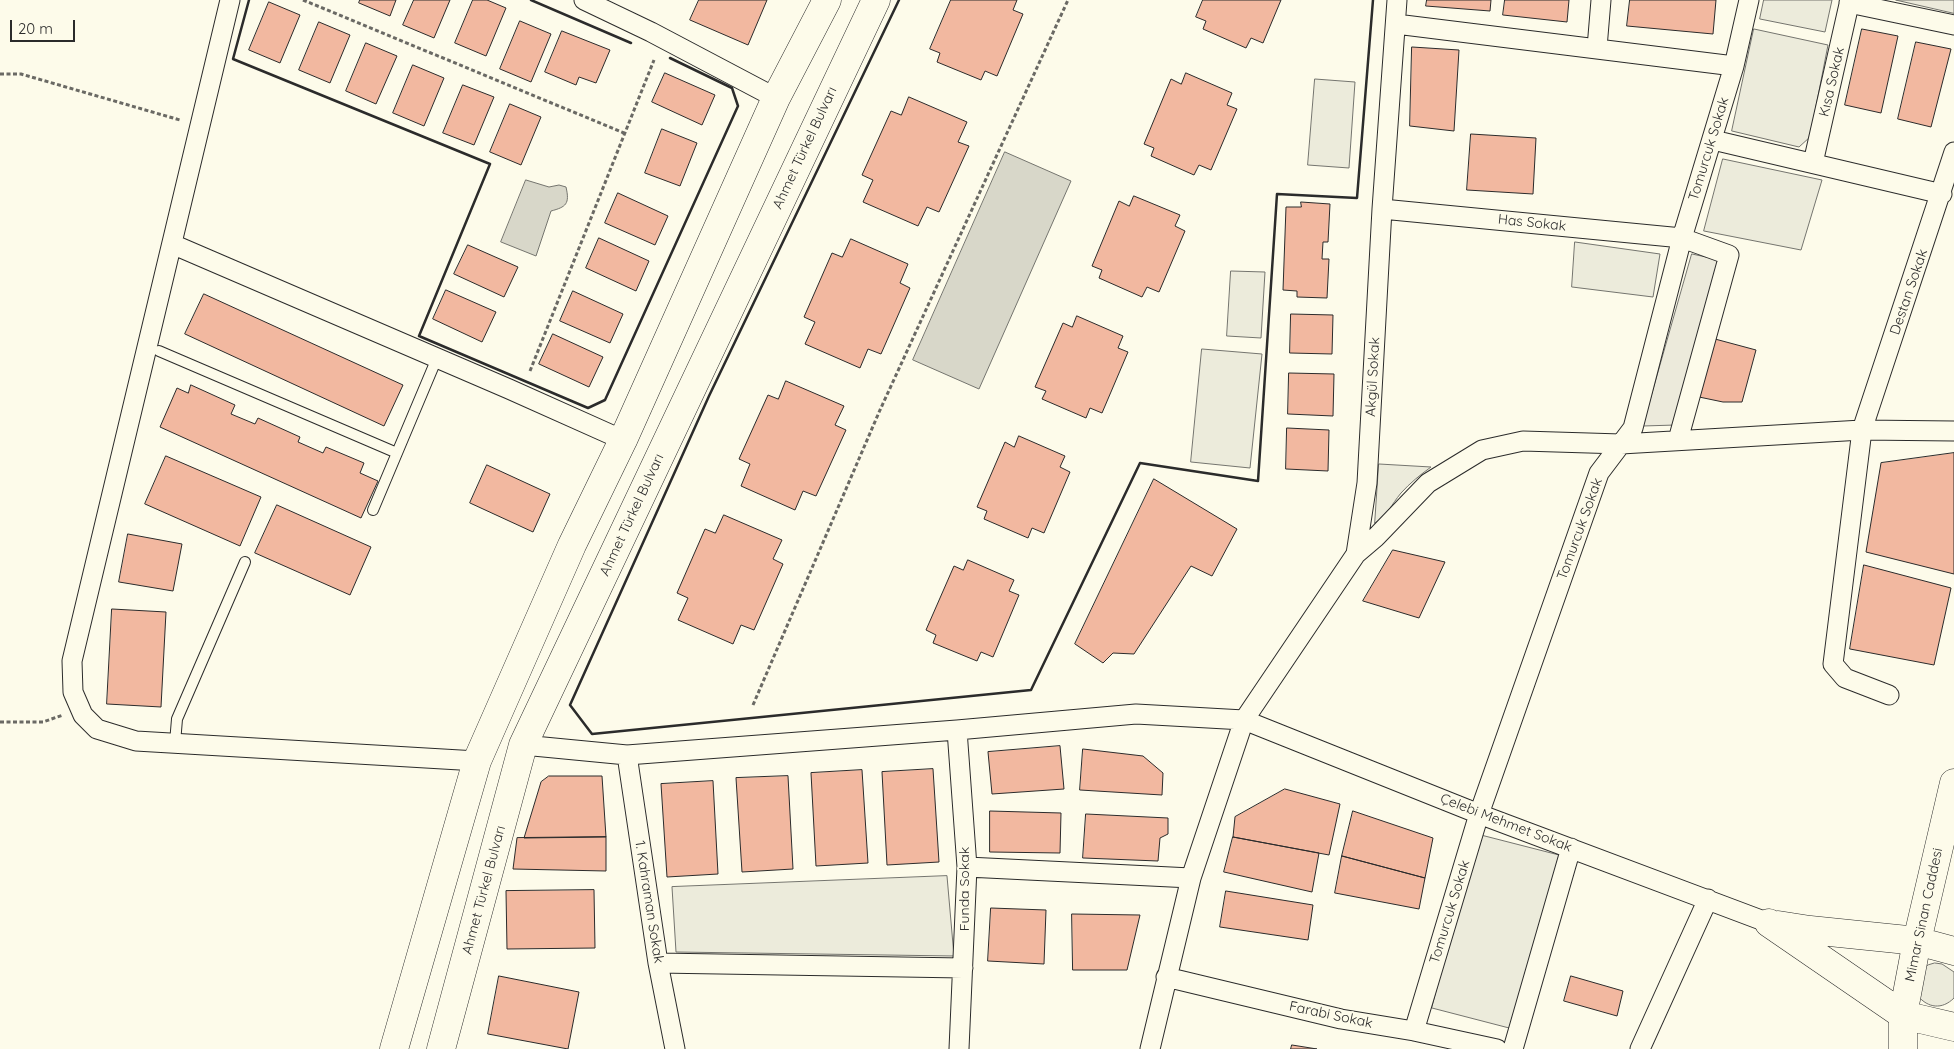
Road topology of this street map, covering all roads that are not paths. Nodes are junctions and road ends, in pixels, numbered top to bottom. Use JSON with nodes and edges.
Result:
{"nodes":[{"id":1,"x":230,"y":0,"type":"edge"},
{"id":2,"x":584,"y":0,"type":"edge"},
{"id":3,"x":827,"y":0,"type":"edge"},
{"id":4,"x":876,"y":0,"type":"edge"},
{"id":5,"x":1397,"y":0,"type":"edge"},
{"id":6,"x":1601,"y":0,"type":"edge"},
{"id":7,"x":1749,"y":0,"type":"edge"},
{"id":8,"x":1850,"y":2,"type":"edge"},
{"id":9,"x":1396,"y":24,"type":"junction"},
{"id":10,"x":1954,"y":26,"type":"edge"},
{"id":11,"x":1597,"y":48,"type":"junction"},
{"id":12,"x":1734,"y":66,"type":"junction"},
{"id":13,"x":776,"y":98,"type":"junction"},
{"id":14,"x":1713,"y":140,"type":"junction"},
{"id":15,"x":1954,"y":152,"type":"edge"},
{"id":16,"x":1813,"y":163,"type":"junction"},
{"id":17,"x":1942,"y":194,"type":"junction"},
{"id":18,"x":1382,"y":208,"type":"junction"},
{"id":19,"x":1682,"y":238,"type":"junction"},
{"id":20,"x":172,"y":244,"type":"junction"},
{"id":21,"x":159,"y":351,"type":"dead end"},
{"id":22,"x":437,"y":358,"type":"junction"},
{"id":23,"x":1862,"y":430,"type":"junction"},
{"id":24,"x":1954,"y":431,"type":"edge"},
{"id":25,"x":623,"y":440,"type":"junction"},
{"id":26,"x":1678,"y":440,"type":"junction"},
{"id":27,"x":1622,"y":444,"type":"junction"},
{"id":28,"x":397,"y":453,"type":"junction"},
{"id":29,"x":373,"y":510,"type":"dead end"},
{"id":30,"x":1356,"y":554,"type":"junction"},
{"id":31,"x":245,"y":562,"type":"dead end"},
{"id":32,"x":1889,"y":695,"type":"dead end"},
{"id":33,"x":1244,"y":720,"type":"junction"},
{"id":34,"x":957,"y":730,"type":"junction"},
{"id":35,"x":176,"y":743,"type":"junction"},
{"id":36,"x":523,"y":745,"type":"junction"},
{"id":37,"x":627,"y":755,"type":"junction"},
{"id":38,"x":477,"y":761,"type":"junction"},
{"id":39,"x":1954,"y":783,"type":"edge"},
{"id":40,"x":1479,"y":814,"type":"junction"},
{"id":41,"x":1571,"y":848,"type":"junction"},
{"id":42,"x":967,"y":867,"type":"junction"},
{"id":43,"x":1191,"y":878,"type":"junction"},
{"id":44,"x":1708,"y":899,"type":"junction"},
{"id":45,"x":1769,"y":923,"type":"junction"},
{"id":46,"x":1917,"y":941,"type":"junction"},
{"id":47,"x":1954,"y":951,"type":"edge"},
{"id":48,"x":658,"y":963,"type":"junction"},
{"id":49,"x":963,"y":968,"type":"junction"},
{"id":50,"x":1166,"y":977,"type":"junction"},
{"id":51,"x":1903,"y":1015,"type":"junction"},
{"id":52,"x":1954,"y":1026,"type":"edge"},
{"id":53,"x":1414,"y":1031,"type":"junction"},
{"id":54,"x":1453,"y":1045,"type":"edge"},
{"id":55,"x":394,"y":1049,"type":"edge"},
{"id":56,"x":441,"y":1049,"type":"edge"},
{"id":57,"x":675,"y":1049,"type":"edge"},
{"id":58,"x":960,"y":1049,"type":"edge"},
{"id":59,"x":1150,"y":1049,"type":"edge"},
{"id":60,"x":1496,"y":1049,"type":"edge"},
{"id":61,"x":1513,"y":1049,"type":"edge"},
{"id":62,"x":1640,"y":1049,"type":"edge"},
{"id":63,"x":1903,"y":1049,"type":"edge"},
{"id":64,"x":1951,"y":1049,"type":"edge"}],
"edges":[{"from":1,"to":20,"type":"street"},
{"from":2,"to":13,"type":"street"},
{"from":3,"to":13,"type":"main road"},
{"from":4,"to":36,"type":"main road","name":"Ahmet Türkel Bulvarı"},
{"from":5,"to":9,"type":"street","name":"Akgül Sokak"},
{"from":6,"to":11,"type":"street"},
{"from":7,"to":12,"type":"street","name":"Tomurcuk Sokak"},
{"from":8,"to":10,"type":"street"},
{"from":8,"to":16,"type":"street","name":"Kısa Sokak"},
{"from":9,"to":11,"type":"street"},
{"from":9,"to":18,"type":"street","name":"Akgül Sokak"},
{"from":11,"to":12,"type":"street"},
{"from":12,"to":14,"type":"street","name":"Tomurcuk Sokak"},
{"from":13,"to":25,"type":"main road"},
{"from":14,"to":16,"type":"street"},
{"from":14,"to":19,"type":"street","name":"Tomurcuk Sokak"},
{"from":15,"to":17,"type":"street","name":"Destan Sokak"},
{"from":16,"to":17,"type":"street"},
{"from":17,"to":23,"type":"street","name":"Destan Sokak"},
{"from":18,"to":19,"type":"street","name":"Has Sokak"},
{"from":18,"to":30,"type":"street","name":"Akgül Sokak"},
{"from":19,"to":26,"type":"street","name":"Has Sokak"},
{"from":19,"to":27,"type":"street","name":"Tomurcuk Sokak"},
{"from":20,"to":22,"type":"street"},
{"from":20,"to":35,"type":"street"},
{"from":21,"to":28,"type":"lane"},
{"from":22,"to":25,"type":"street"},
{"from":22,"to":28,"type":"lane"},
{"from":23,"to":24,"type":"street"},
{"from":23,"to":26,"type":"street"},
{"from":23,"to":32,"type":"street","name":"Destan Sokak"},
{"from":25,"to":38,"type":"main road"},
{"from":26,"to":27,"type":"street"},
{"from":27,"to":30,"type":"street"},
{"from":27,"to":40,"type":"street","name":"Tomurcuk Sokak"},
{"from":28,"to":29,"type":"lane"},
{"from":30,"to":33,"type":"street","name":"Akgül Sokak"},
{"from":31,"to":35,"type":"lane"},
{"from":33,"to":34,"type":"street","name":"Çelebi Mehmet Sokak"},
{"from":33,"to":40,"type":"street","name":"Çelebi Mehmet Sokak"},
{"from":33,"to":43,"type":"street","name":"Akgül Sokak"},
{"from":34,"to":37,"type":"street","name":"Çelebi Mehmet Sokak"},
{"from":34,"to":42,"type":"street","name":"Funda Sokak"},
{"from":35,"to":38,"type":"street"},
{"from":36,"to":37,"type":"street","name":"Çelebi Mehmet Sokak"},
{"from":36,"to":56,"type":"main road","name":"Ahmet Türkel Bulvarı"},
{"from":37,"to":48,"type":"street","name":"1. Kahraman Sokak"},
{"from":38,"to":55,"type":"main road"},
{"from":39,"to":46,"type":"main road","name":"Mimar Sinan Caddesi"},
{"from":40,"to":41,"type":"street","name":"Çelebi Mehmet Sokak"},
{"from":40,"to":53,"type":"street","name":"Tomurcuk Sokak"},
{"from":41,"to":44,"type":"street","name":"Çelebi Mehmet Sokak"},
{"from":41,"to":61,"type":"street"},
{"from":42,"to":43,"type":"street"},
{"from":42,"to":49,"type":"street","name":"Funda Sokak"},
{"from":43,"to":50,"type":"street","name":"Akgül Sokak"},
{"from":44,"to":45,"type":"street","name":"Çelebi Mehmet Sokak"},
{"from":44,"to":62,"type":"street"},
{"from":45,"to":46,"type":"main road"},
{"from":45,"to":51,"type":"main road"},
{"from":46,"to":47,"type":"main road"},
{"from":46,"to":51,"type":"main road","name":"Mimar Sinan Caddesi"},
{"from":48,"to":49,"type":"street"},
{"from":48,"to":57,"type":"street","name":"1. Kahraman Sokak"},
{"from":49,"to":58,"type":"street","name":"Funda Sokak"},
{"from":50,"to":53,"type":"street","name":"Farabi Sokak"},
{"from":50,"to":59,"type":"street","name":"Akgül Sokak"},
{"from":51,"to":52,"type":"main road"},
{"from":51,"to":63,"type":"main road","name":"Mimar Sinan Caddesi"},
{"from":52,"to":64,"type":"main road"},
{"from":53,"to":54,"type":"street","name":"Farabi Sokak"},
{"from":54,"to":60,"type":"street","name":"Farabi Sokak"}]}
